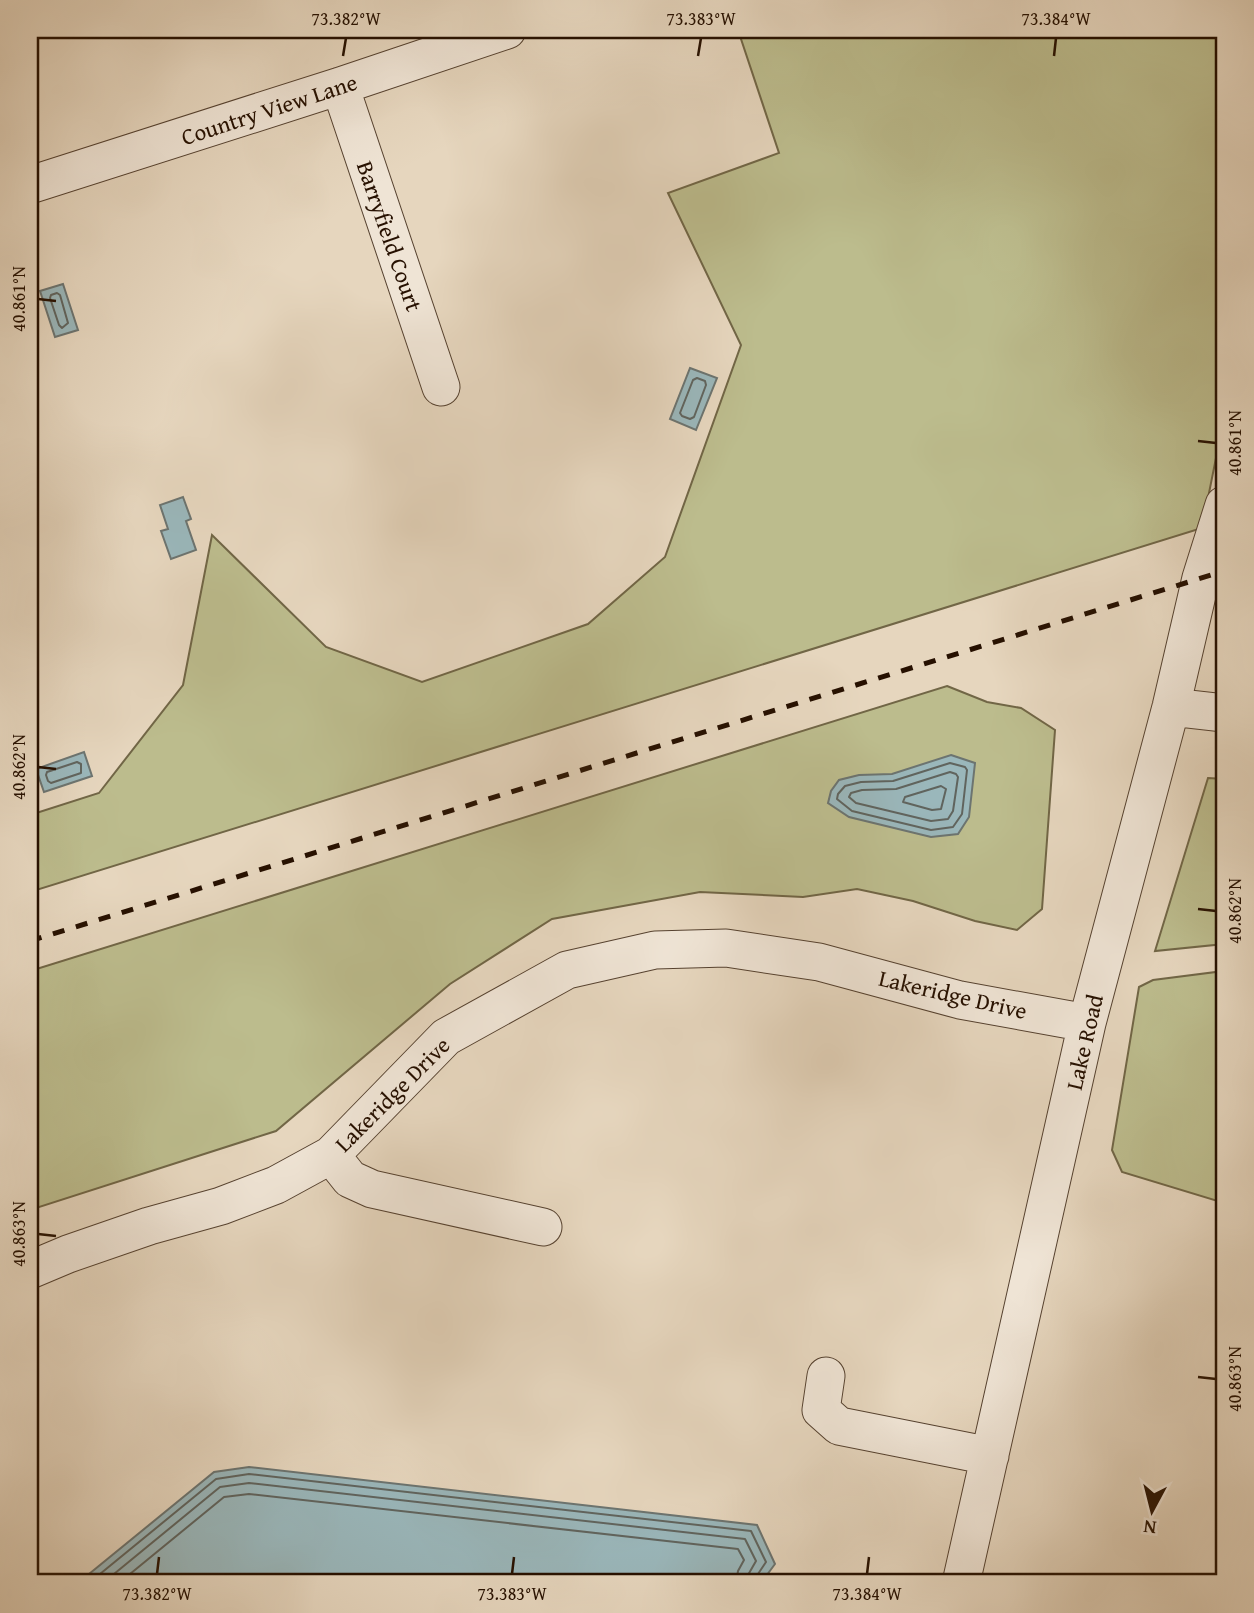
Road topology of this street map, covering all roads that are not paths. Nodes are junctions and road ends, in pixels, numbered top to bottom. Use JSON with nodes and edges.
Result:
{"nodes":[{"id":1,"x":507,"y":30,"type":"edge"},
{"id":2,"x":340,"y":86,"type":"junction"},
{"id":3,"x":30,"y":185,"type":"edge"},
{"id":4,"x":440,"y":387,"type":"dead end"},
{"id":5,"x":1224,"y":505,"type":"edge"},
{"id":6,"x":1171,"y":707,"type":"junction"},
{"id":7,"x":1224,"y":713,"type":"edge"},
{"id":8,"x":1087,"y":1023,"type":"junction"},
{"id":9,"x":331,"y":1155,"type":"junction"},
{"id":10,"x":543,"y":1227,"type":"dead end"},
{"id":11,"x":30,"y":1270,"type":"edge"},
{"id":12,"x":827,"y":1376,"type":"dead end"},
{"id":13,"x":990,"y":1456,"type":"junction"},
{"id":14,"x":961,"y":1583,"type":"edge"}],
"edges":[{"from":1,"to":2,"type":"street","name":"Country View Lane"},
{"from":2,"to":3,"type":"street","name":"Country View Lane"},
{"from":2,"to":4,"type":"street","name":"Barryfield Court"},
{"from":5,"to":6,"type":"street","name":"Lake Road"},
{"from":6,"to":7,"type":"street"},
{"from":6,"to":8,"type":"street","name":"Lake Road"},
{"from":8,"to":9,"type":"street","name":"Lakeridge Drive"},
{"from":8,"to":13,"type":"street","name":"Lake Road"},
{"from":9,"to":10,"type":"street"},
{"from":9,"to":11,"type":"street","name":"Lakeridge Drive"},
{"from":12,"to":13,"type":"street"},
{"from":13,"to":14,"type":"street","name":"Lake Road"}]}
